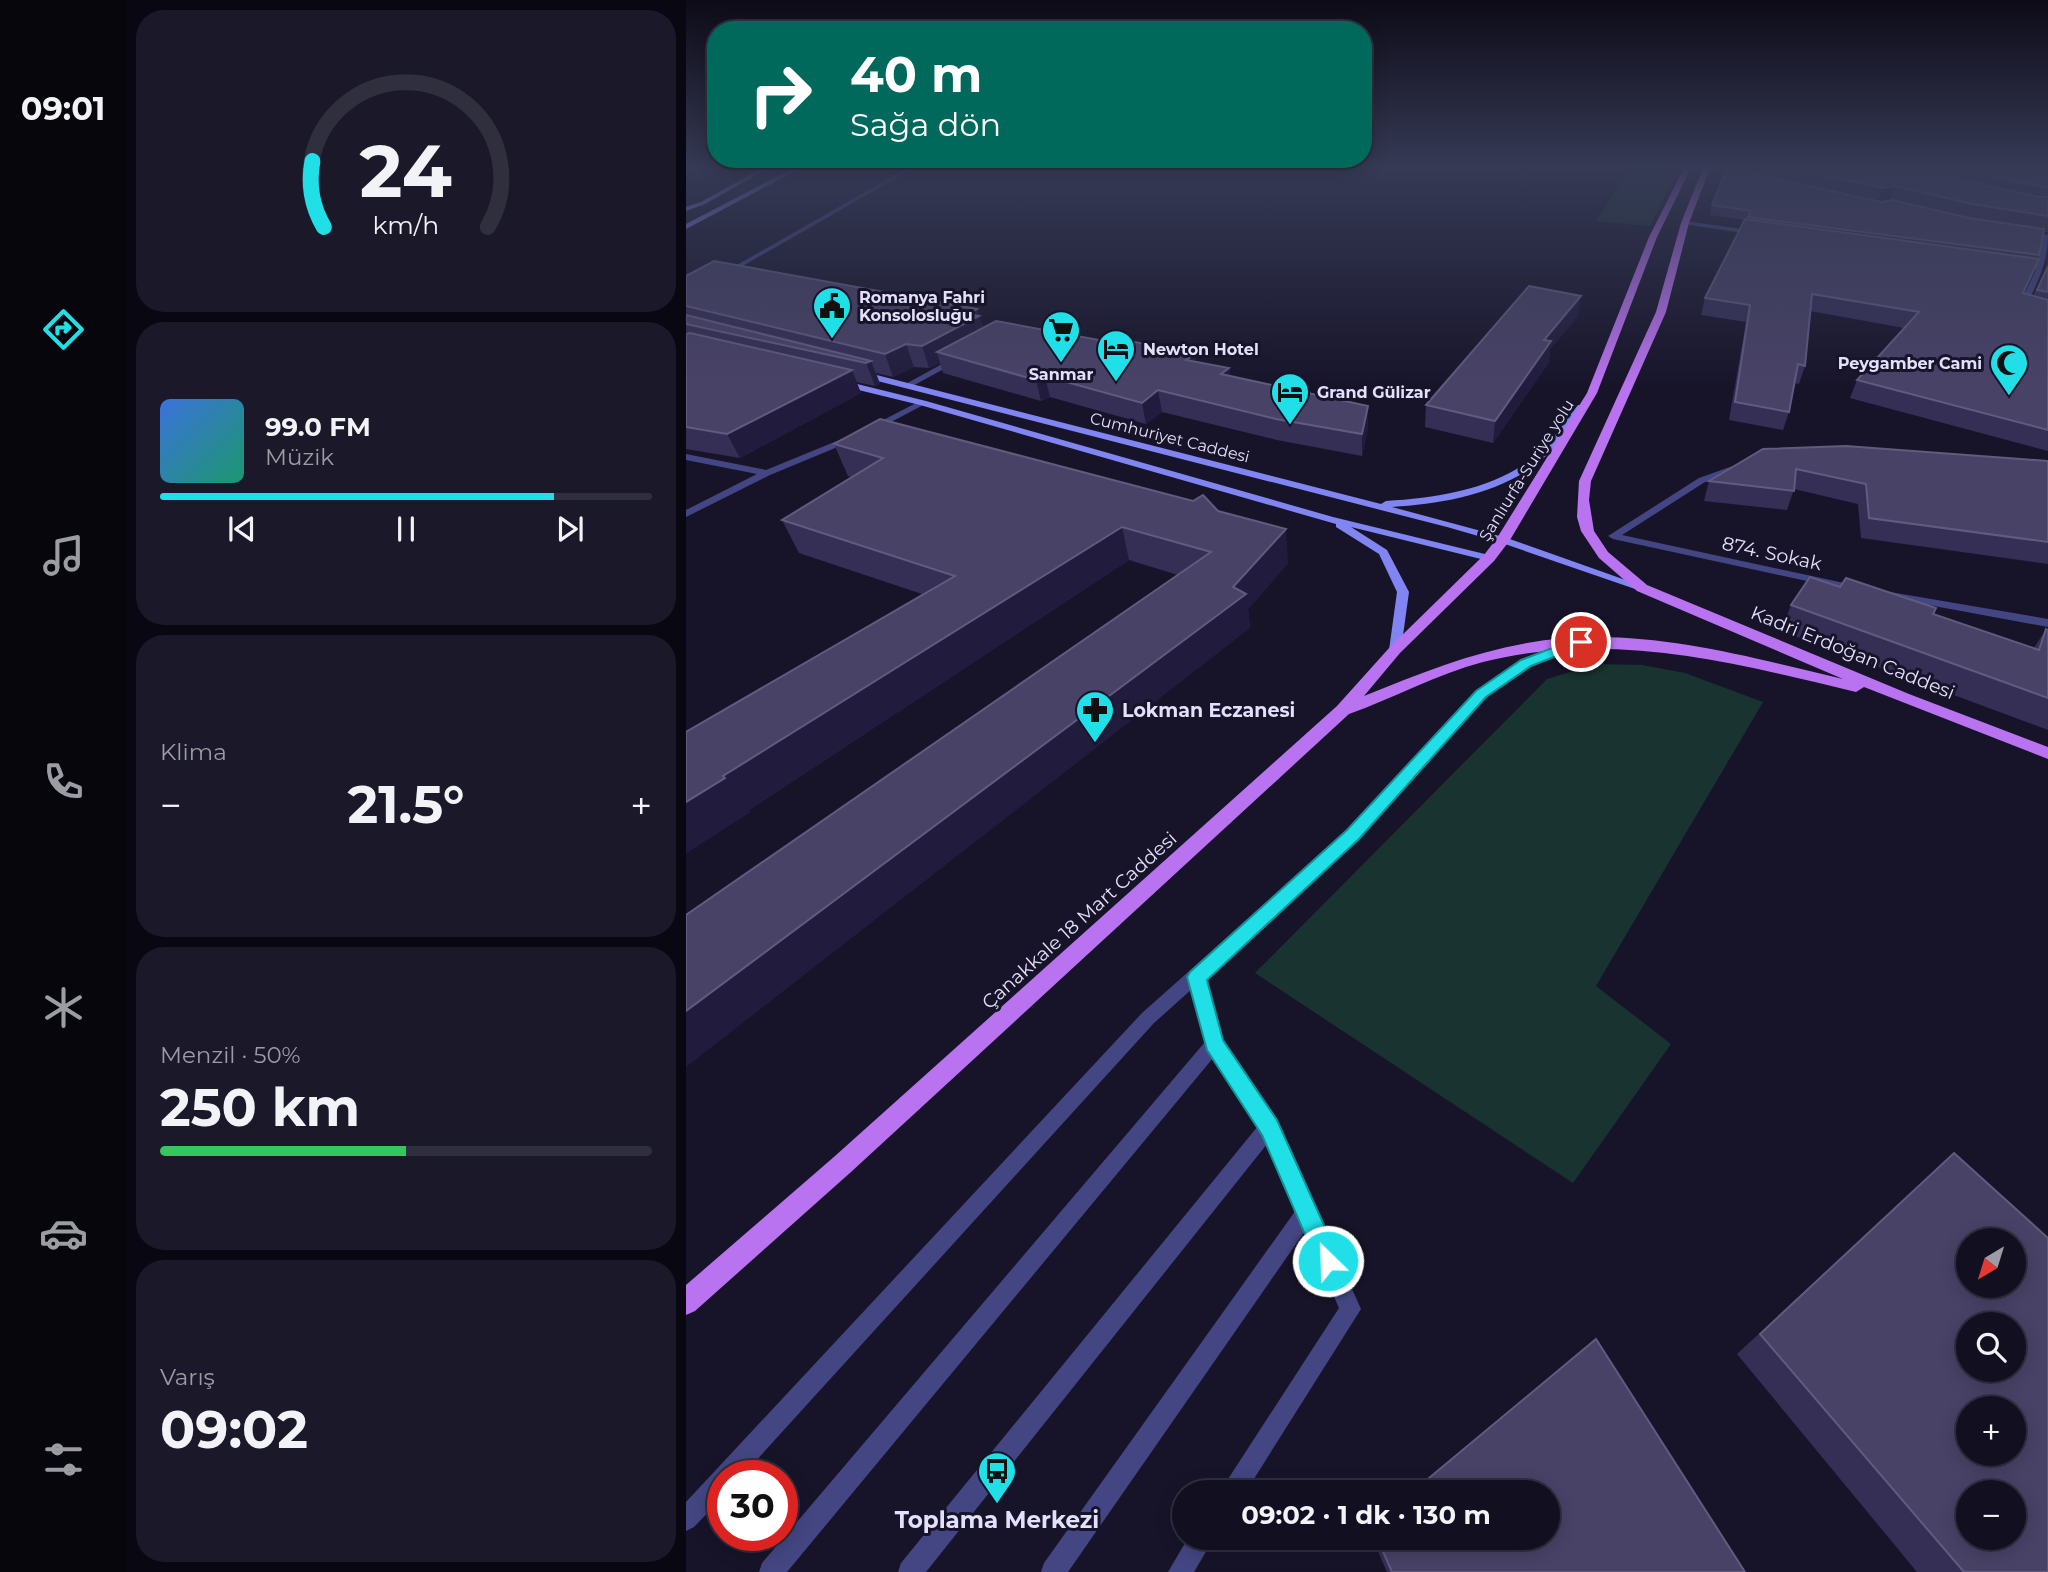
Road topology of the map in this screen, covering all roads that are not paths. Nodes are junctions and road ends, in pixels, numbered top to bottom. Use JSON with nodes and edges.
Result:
{"nodes":[{"id":1,"x":781,"y":241,"type":"edge"},
{"id":2,"x":1651,"y":241,"type":"edge"},
{"id":3,"x":1680,"y":241,"type":"edge"},
{"id":4,"x":2046,"y":241,"type":"edge"},
{"id":5,"x":2026,"y":270,"type":"edge"},
{"id":6,"x":2044,"y":272,"type":"edge"},
{"id":7,"x":711,"y":281,"type":"edge"},
{"id":8,"x":2048,"y":315,"type":"edge"},
{"id":9,"x":965,"y":355,"type":"edge"},
{"id":10,"x":852,"y":372,"type":"edge"},
{"id":11,"x":831,"y":381,"type":"edge"},
{"id":12,"x":906,"y":386,"type":"junction"},
{"id":13,"x":1589,"y":398,"type":"junction"},
{"id":14,"x":923,"y":402,"type":"junction"},
{"id":15,"x":686,"y":457,"type":"edge"},
{"id":16,"x":1751,"y":464,"type":"edge"},
{"id":17,"x":767,"y":473,"type":"junction"},
{"id":18,"x":1368,"y":505,"type":"junction"},
{"id":19,"x":686,"y":514,"type":"edge"},
{"id":20,"x":1330,"y":519,"type":"junction"},
{"id":21,"x":1503,"y":540,"type":"junction"},
{"id":22,"x":1489,"y":558,"type":"junction"},
{"id":23,"x":1642,"y":588,"type":"junction"},
{"id":24,"x":2048,"y":623,"type":"edge"},
{"id":25,"x":1581,"y":642,"type":"junction"},
{"id":26,"x":1395,"y":650,"type":"junction"},
{"id":27,"x":1903,"y":698,"type":"junction"},
{"id":28,"x":1343,"y":710,"type":"junction"},
{"id":29,"x":2048,"y":753,"type":"edge"},
{"id":30,"x":1197,"y":977,"type":"junction"},
{"id":31,"x":1214,"y":1044,"type":"junction"},
{"id":32,"x":1269,"y":1127,"type":"junction"},
{"id":33,"x":1306,"y":1212,"type":"junction"},
{"id":34,"x":686,"y":1302,"type":"edge"},
{"id":35,"x":741,"y":1460,"type":"edge"},
{"id":36,"x":1239,"y":1480,"type":"edge"},
{"id":37,"x":707,"y":1497,"type":"edge"},
{"id":38,"x":686,"y":1519,"type":"edge"},
{"id":39,"x":1194,"y":1550,"type":"edge"},
{"id":40,"x":771,"y":1572,"type":"edge"},
{"id":41,"x":910,"y":1572,"type":"edge"},
{"id":42,"x":1053,"y":1572,"type":"edge"},
{"id":43,"x":1180,"y":1572,"type":"edge"}],
"edges":[{"from":1,"to":7,"type":"street"},
{"from":2,"to":13,"type":"main road","name":"Şanlıurfa-Suriye yolu"},
{"from":3,"to":23,"type":"main road","name":"Kadri Erdoğan Caddesi"},
{"from":4,"to":6,"type":"street"},
{"from":5,"to":6,"type":"street"},
{"from":6,"to":8,"type":"street"},
{"from":9,"to":12,"type":"street"},
{"from":10,"to":12,"type":"main road","name":"Cumhuriyet Caddesi"},
{"from":11,"to":14,"type":"main road","name":"Cumhuriyet Caddesi"},
{"from":12,"to":18,"type":"main road","name":"Cumhuriyet Caddesi"},
{"from":13,"to":18,"type":"main road"},
{"from":13,"to":21,"type":"main road","name":"Şanlıurfa-Suriye yolu"},
{"from":14,"to":17,"type":"street"},
{"from":14,"to":20,"type":"main road","name":"Cumhuriyet Caddesi"},
{"from":15,"to":17,"type":"street"},
{"from":16,"to":24,"type":"street","name":"874. Sokak"},
{"from":17,"to":19,"type":"street"},
{"from":18,"to":21,"type":"main road","name":"Cumhuriyet Caddesi"},
{"from":20,"to":22,"type":"main road","name":"Cumhuriyet Caddesi"},
{"from":20,"to":26,"type":"main road"},
{"from":21,"to":22,"type":"main road","name":"Şanlıurfa-Suriye yolu"},
{"from":21,"to":23,"type":"main road","name":"Cumhuriyet Caddesi"},
{"from":22,"to":26,"type":"main road","name":"Çanakkale 18 Mart Caddesi"},
{"from":23,"to":27,"type":"main road","name":"Kadri Erdoğan Caddesi"},
{"from":25,"to":27,"type":"main road"},
{"from":25,"to":28,"type":"main road"},
{"from":25,"to":30,"type":"street"},
{"from":26,"to":28,"type":"main road","name":"Çanakkale 18 Mart Caddesi"},
{"from":27,"to":29,"type":"main road","name":"Kadri Erdoğan Caddesi"},
{"from":28,"to":34,"type":"main road","name":"Çanakkale 18 Mart Caddesi"},
{"from":30,"to":31,"type":"street"},
{"from":30,"to":35,"type":"street"},
{"from":31,"to":32,"type":"street"},
{"from":31,"to":40,"type":"street"},
{"from":32,"to":33,"type":"street"},
{"from":32,"to":41,"type":"street"},
{"from":33,"to":36,"type":"street"},
{"from":33,"to":42,"type":"street"},
{"from":37,"to":38,"type":"street"},
{"from":39,"to":43,"type":"street"}]}
